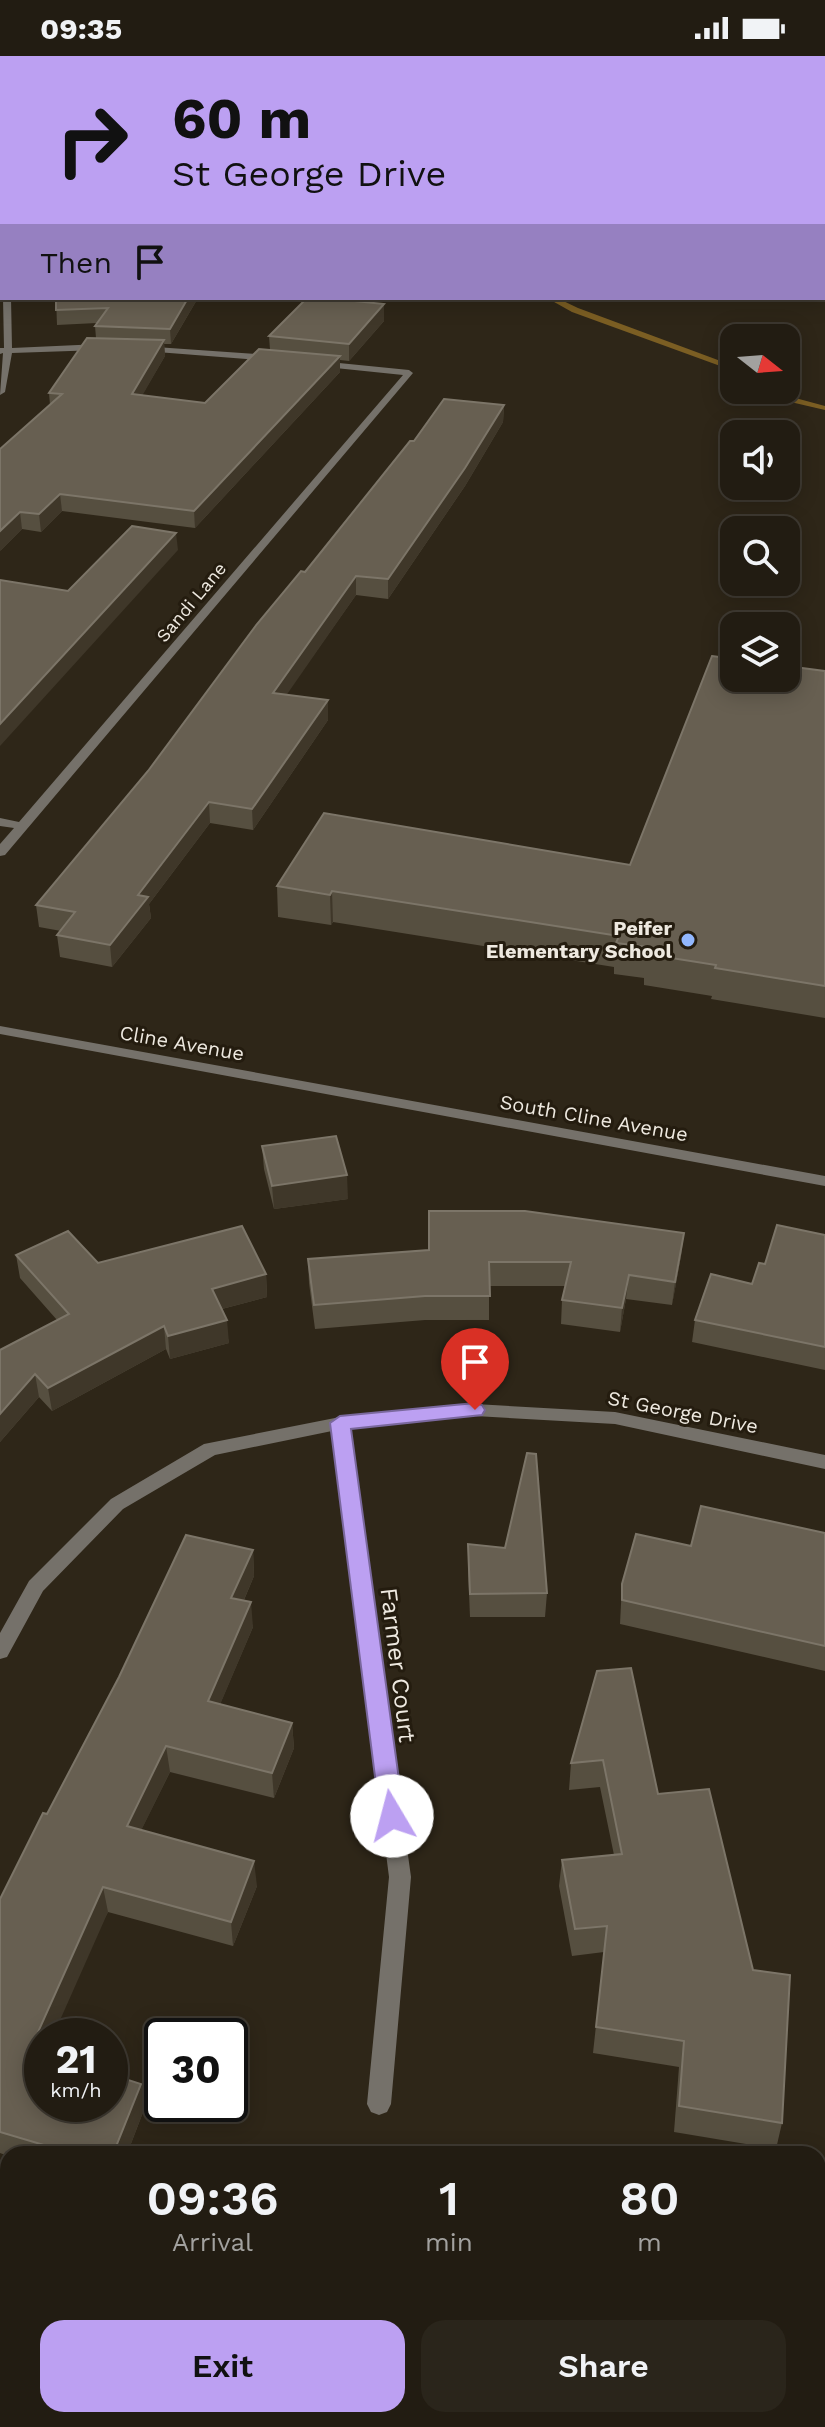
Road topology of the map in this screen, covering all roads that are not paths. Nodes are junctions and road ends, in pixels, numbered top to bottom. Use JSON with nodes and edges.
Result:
{"nodes":[{"id":1,"x":7,"y":300,"type":"edge"},
{"id":2,"x":126,"y":346,"type":"edge"},
{"id":3,"x":111,"y":347,"type":"edge"},
{"id":4,"x":4,"y":351,"type":"edge"},
{"id":5,"x":285,"y":360,"type":"edge"},
{"id":6,"x":315,"y":363,"type":"edge"},
{"id":7,"x":0,"y":392,"type":"edge"},
{"id":8,"x":0,"y":822,"type":"edge"},
{"id":9,"x":23,"y":826,"type":"junction"},
{"id":10,"x":0,"y":852,"type":"edge"},
{"id":11,"x":0,"y":1030,"type":"edge"},
{"id":12,"x":357,"y":1095,"type":"joint"},
{"id":13,"x":825,"y":1181,"type":"edge"},
{"id":14,"x":340,"y":1423,"type":"junction"},
{"id":15,"x":825,"y":1462,"type":"edge"},
{"id":16,"x":0,"y":1651,"type":"edge"},
{"id":17,"x":379,"y":2104,"type":"dead end"}],
"edges":[{"from":1,"to":4,"type":"street"},
{"from":2,"to":5,"type":"street"},
{"from":3,"to":4,"type":"street"},
{"from":4,"to":7,"type":"street"},
{"from":6,"to":9,"type":"street","name":"Sandi Lane"},
{"from":8,"to":9,"type":"street"},
{"from":9,"to":10,"type":"street","name":"Sandi Lane"},
{"from":11,"to":12,"type":"street","name":"Cline Avenue"},
{"from":12,"to":13,"type":"street","name":"South Cline Avenue"},
{"from":14,"to":15,"type":"street","name":"St George Drive"},
{"from":14,"to":16,"type":"street","name":"St George Drive"},
{"from":14,"to":17,"type":"street","name":"Farmer Court"}]}
